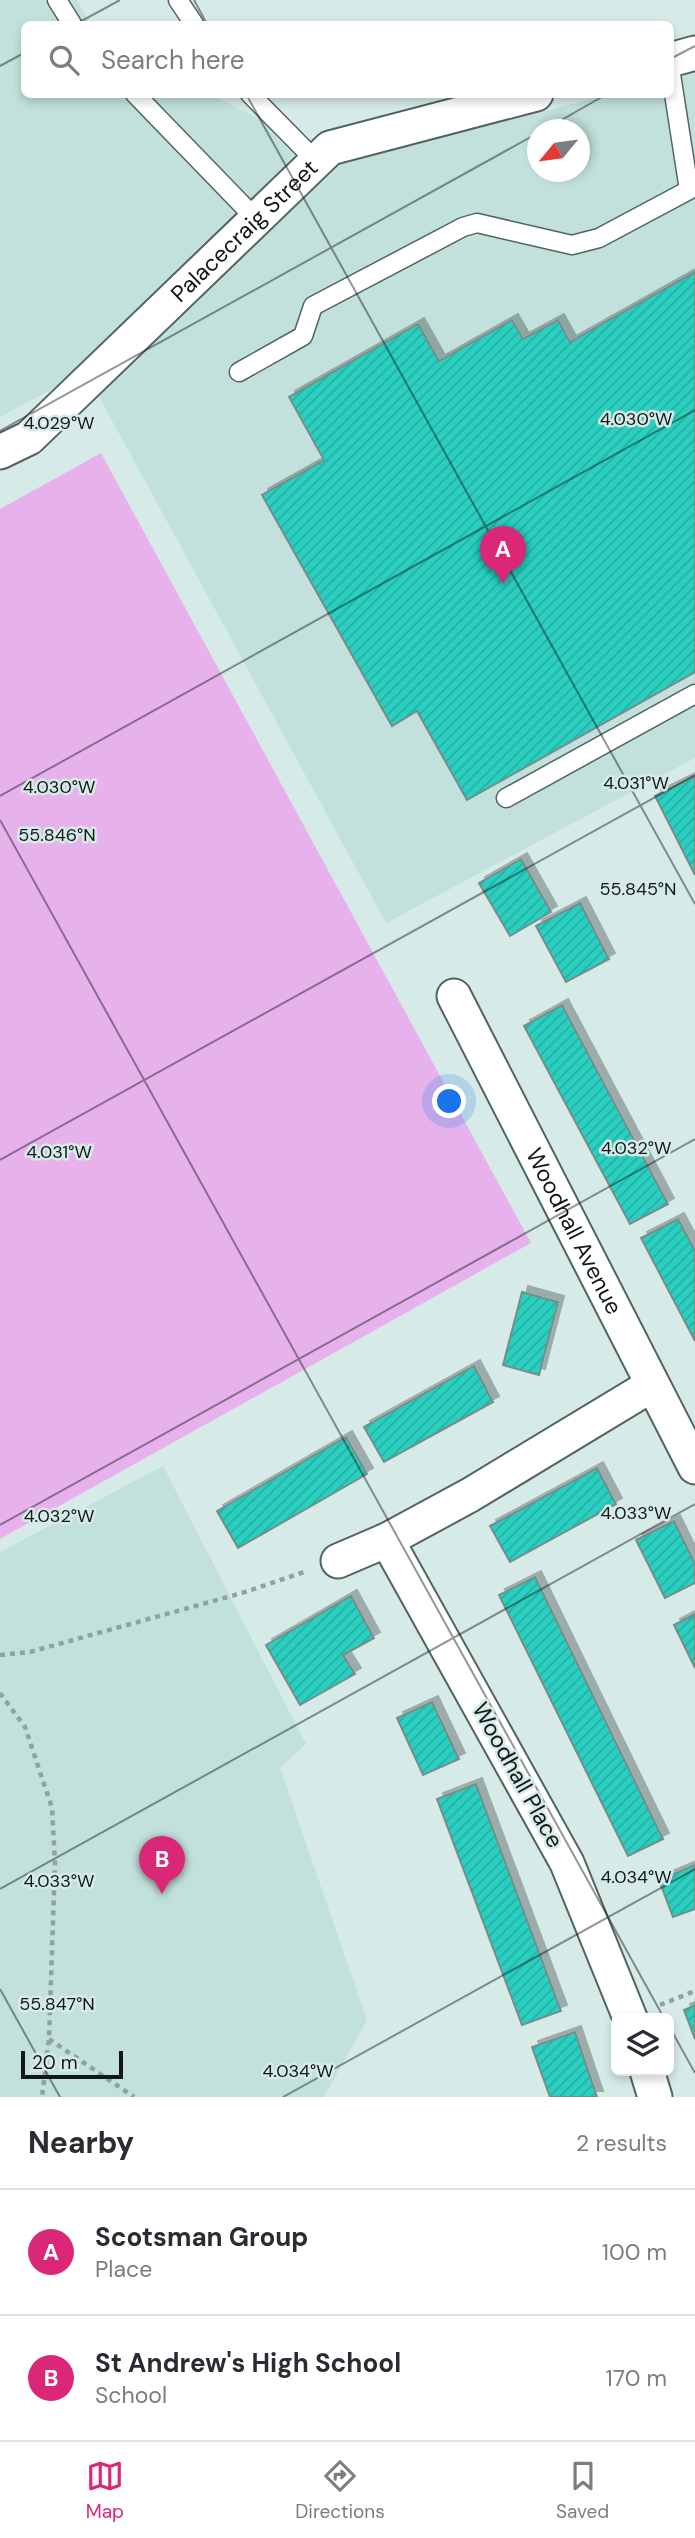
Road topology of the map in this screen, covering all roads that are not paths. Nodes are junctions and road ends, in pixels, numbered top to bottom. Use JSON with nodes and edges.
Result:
{"nodes":[{"id":1,"x":57,"y":0,"type":"edge"},
{"id":2,"x":178,"y":0,"type":"edge"},
{"id":3,"x":70,"y":21,"type":"edge"},
{"id":4,"x":192,"y":21,"type":"edge"},
{"id":5,"x":695,"y":53,"type":"edge"},
{"id":6,"x":674,"y":59,"type":"edge"},
{"id":7,"x":674,"y":91,"type":"edge"},
{"id":8,"x":139,"y":98,"type":"edge"},
{"id":9,"x":254,"y":98,"type":"edge"},
{"id":10,"x":521,"y":98,"type":"edge"},
{"id":11,"x":316,"y":161,"type":"junction"},
{"id":12,"x":692,"y":195,"type":"edge"},
{"id":13,"x":256,"y":219,"type":"junction"},
{"id":14,"x":239,"y":372,"type":"dead end"},
{"id":15,"x":0,"y":452,"type":"edge"},
{"id":16,"x":695,"y":694,"type":"edge"},
{"id":17,"x":506,"y":798,"type":"dead end"},
{"id":18,"x":454,"y":996,"type":"dead end"},
{"id":19,"x":652,"y":1385,"type":"junction"},
{"id":20,"x":695,"y":1467,"type":"edge"},
{"id":21,"x":387,"y":1541,"type":"junction"},
{"id":22,"x":338,"y":1561,"type":"road end"},
{"id":23,"x":628,"y":2013,"type":"edge"},
{"id":24,"x":649,"y":2076,"type":"edge"},
{"id":25,"x":655,"y":2097,"type":"edge"}],
"edges":[{"from":1,"to":3,"type":"lane"},
{"from":2,"to":4,"type":"lane"},
{"from":5,"to":6,"type":"street"},
{"from":7,"to":12,"type":"lane"},
{"from":8,"to":13,"type":"lane"},
{"from":9,"to":11,"type":"lane"},
{"from":10,"to":11,"type":"street","name":"Palacecraig Street"},
{"from":11,"to":13,"type":"street","name":"Palacecraig Street"},
{"from":12,"to":14,"type":"lane"},
{"from":13,"to":15,"type":"street","name":"Palacecraig Street"},
{"from":16,"to":17,"type":"lane"},
{"from":18,"to":19,"type":"street","name":"Woodhall Avenue"},
{"from":19,"to":20,"type":"street","name":"Woodhall Avenue"},
{"from":19,"to":21,"type":"street"},
{"from":21,"to":22,"type":"street"},
{"from":21,"to":23,"type":"street","name":"Woodhall Place"},
{"from":24,"to":25,"type":"street"}]}
